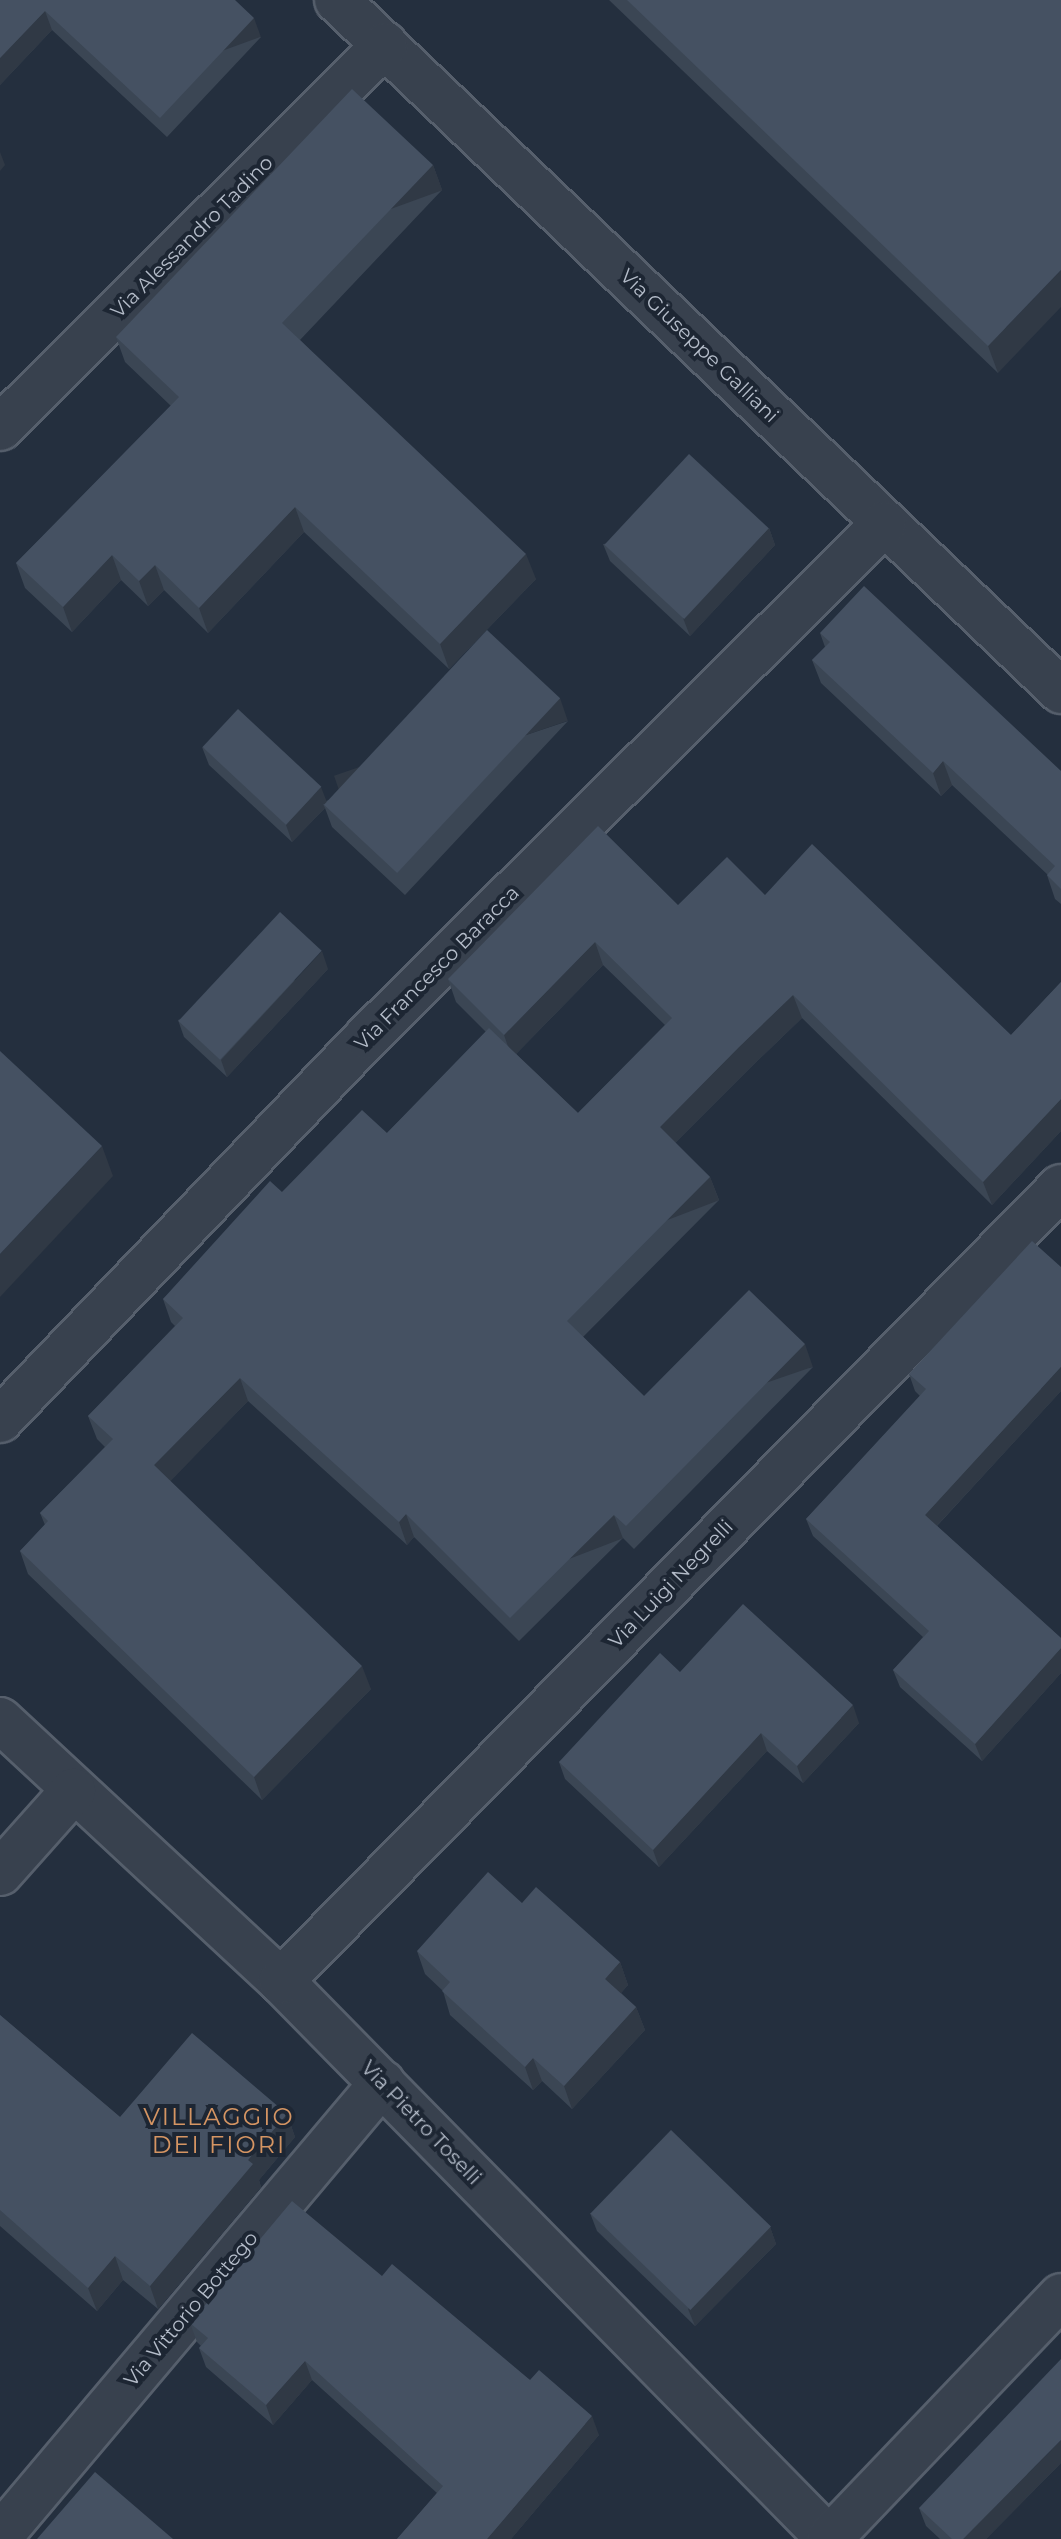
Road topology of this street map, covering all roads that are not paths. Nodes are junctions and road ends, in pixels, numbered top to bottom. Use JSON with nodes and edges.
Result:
{"nodes":[{"id":1,"x":337,"y":0,"type":"edge"},
{"id":2,"x":385,"y":45,"type":"junction"},
{"id":3,"x":0,"y":428,"type":"edge"},
{"id":4,"x":884,"y":524,"type":"junction"},
{"id":5,"x":1061,"y":691,"type":"edge"},
{"id":6,"x":1061,"y":1187,"type":"edge"},
{"id":7,"x":0,"y":1420,"type":"edge"},
{"id":8,"x":0,"y":1720,"type":"edge"},
{"id":9,"x":73,"y":1791,"type":"junction"},
{"id":10,"x":0,"y":1873,"type":"edge"},
{"id":11,"x":281,"y":1981,"type":"junction"},
{"id":12,"x":382,"y":2083,"type":"junction"},
{"id":13,"x":1061,"y":2296,"type":"edge"},
{"id":14,"x":0,"y":2536,"type":"edge"},
{"id":15,"x":829,"y":2539,"type":"edge"}],
"edges":[{"from":1,"to":2,"type":"street","name":"Via Giuseppe Galliani"},
{"from":2,"to":3,"type":"street","name":"Via Alessandro Tadino"},
{"from":2,"to":4,"type":"street","name":"Via Giuseppe Galliani"},
{"from":4,"to":5,"type":"street","name":"Via Giuseppe Galliani"},
{"from":4,"to":7,"type":"street","name":"Via Francesco Baracca"},
{"from":6,"to":11,"type":"street","name":"Via Luigi Negrelli"},
{"from":8,"to":9,"type":"street","name":"Via Pietro Toselli"},
{"from":9,"to":10,"type":"street"},
{"from":9,"to":11,"type":"street","name":"Via Pietro Toselli"},
{"from":11,"to":12,"type":"street","name":"Via Pietro Toselli"},
{"from":12,"to":14,"type":"street","name":"Via Vittorio Bottego"},
{"from":12,"to":15,"type":"street","name":"Via Pietro Toselli"},
{"from":13,"to":15,"type":"street"}]}
